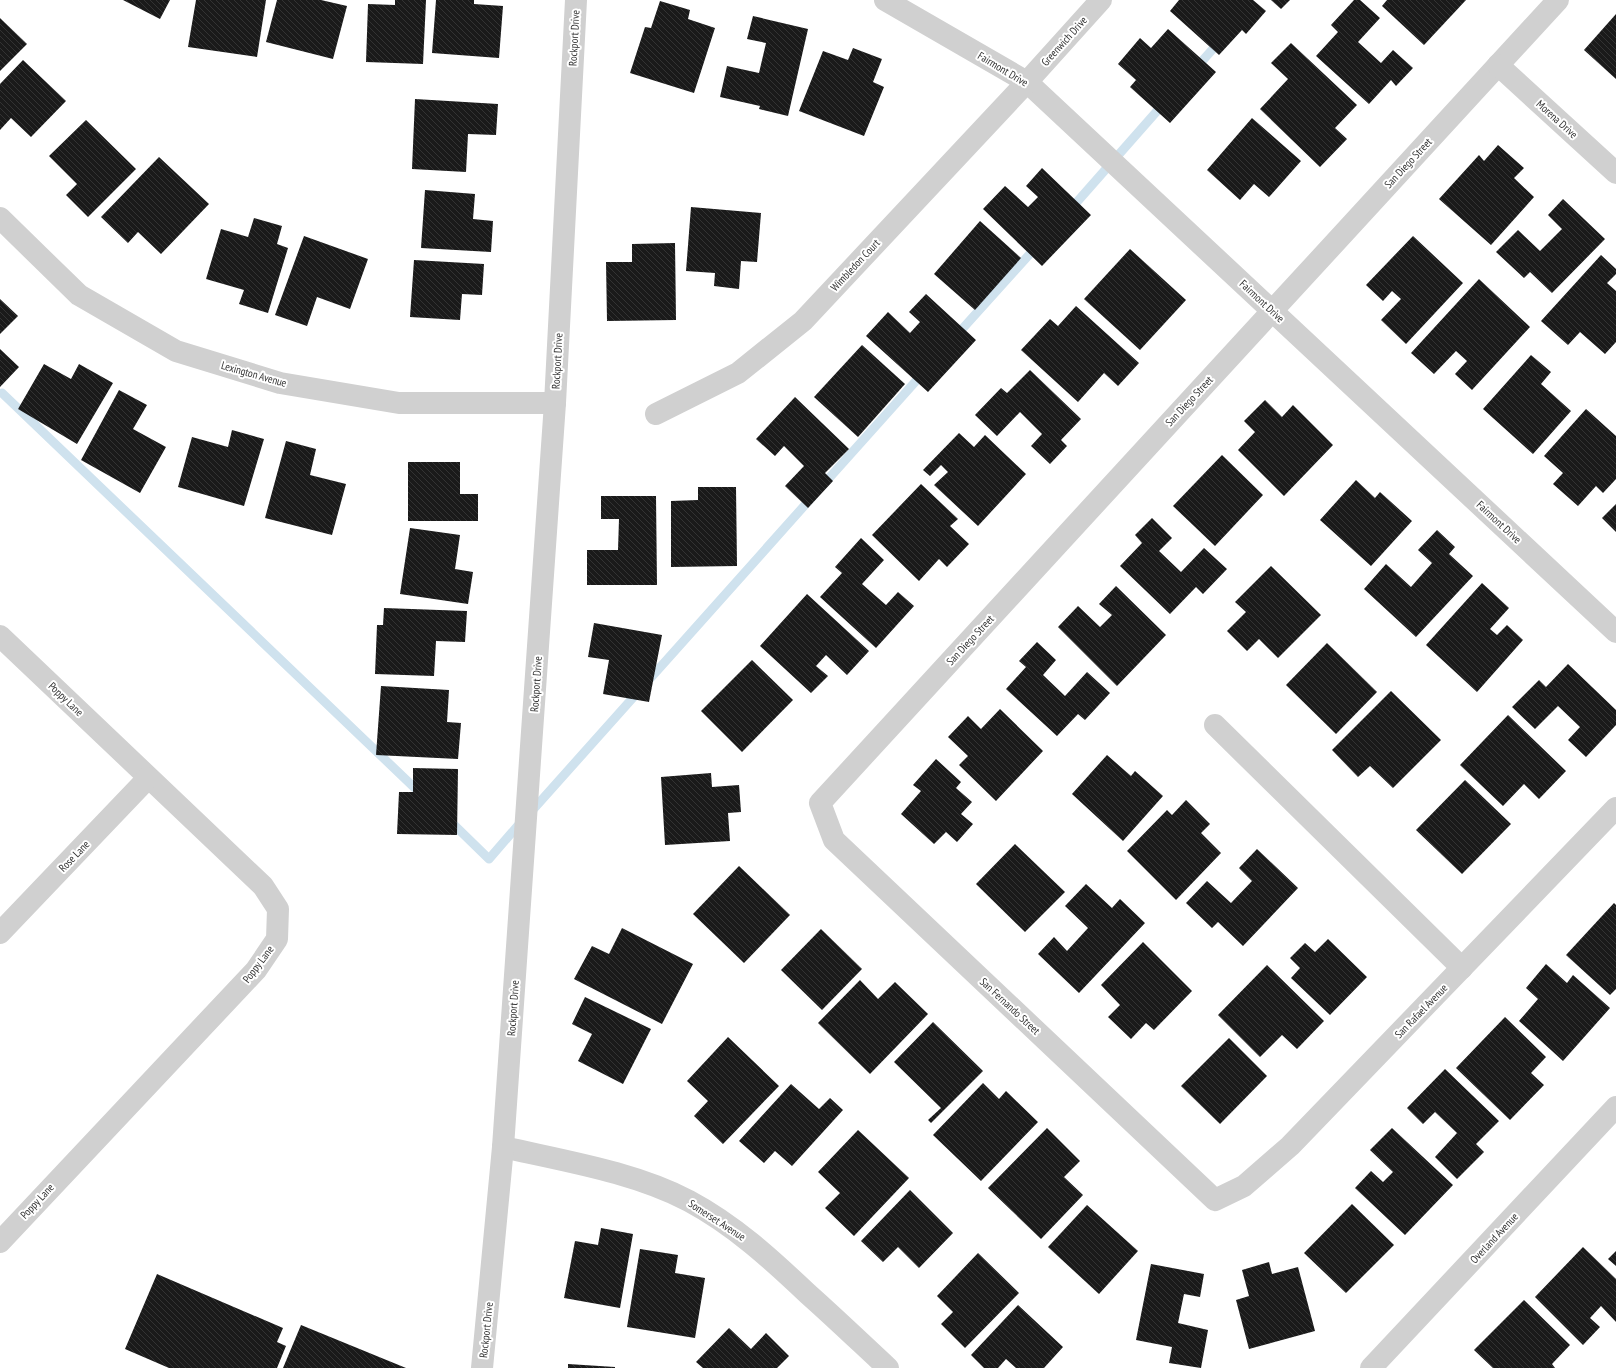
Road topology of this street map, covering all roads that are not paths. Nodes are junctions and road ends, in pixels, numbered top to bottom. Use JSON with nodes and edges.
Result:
{"nodes":[{"id":1,"x":576,"y":0,"type":"edge"},
{"id":2,"x":886,"y":0,"type":"edge"},
{"id":3,"x":1101,"y":0,"type":"edge"},
{"id":4,"x":1558,"y":0,"type":"edge"},
{"id":5,"x":1498,"y":65,"type":"junction"},
{"id":6,"x":1027,"y":82,"type":"junction"},
{"id":7,"x":1616,"y":173,"type":"edge"},
{"id":8,"x":0,"y":218,"type":"edge"},
{"id":9,"x":1272,"y":310,"type":"junction"},
{"id":10,"x":555,"y":402,"type":"junction"},
{"id":11,"x":656,"y":414,"type":"dead end"},
{"id":12,"x":1616,"y":632,"type":"edge"},
{"id":13,"x":0,"y":636,"type":"edge"},
{"id":14,"x":1215,"y":725,"type":"dead end"},
{"id":15,"x":148,"y":778,"type":"junction"},
{"id":16,"x":820,"y":802,"type":"joint"},
{"id":17,"x":1616,"y":808,"type":"edge"},
{"id":18,"x":0,"y":933,"type":"edge"},
{"id":19,"x":1462,"y":968,"type":"junction"},
{"id":20,"x":1616,"y":1108,"type":"edge"},
{"id":21,"x":503,"y":1147,"type":"junction"},
{"id":22,"x":1215,"y":1200,"type":"joint"},
{"id":23,"x":1,"y":1237,"type":"edge"},
{"id":24,"x":482,"y":1368,"type":"edge"},
{"id":25,"x":888,"y":1368,"type":"edge"},
{"id":26,"x":1371,"y":1368,"type":"edge"}],
"edges":[{"from":1,"to":10,"type":"street","name":"Rockport Drive"},
{"from":2,"to":6,"type":"street","name":"Fairmont Drive"},
{"from":3,"to":6,"type":"street","name":"Greenwich Drive"},
{"from":4,"to":5,"type":"street","name":"San Diego Street"},
{"from":5,"to":7,"type":"street","name":"Morena Drive"},
{"from":5,"to":9,"type":"street","name":"San Diego Street"},
{"from":6,"to":9,"type":"street","name":"Fairmont Drive"},
{"from":6,"to":11,"type":"street","name":"Wimbledon Court"},
{"from":8,"to":10,"type":"street","name":"Lexington Avenue"},
{"from":9,"to":12,"type":"street","name":"Fairmont Drive"},
{"from":9,"to":16,"type":"street","name":"San Diego Street"},
{"from":10,"to":21,"type":"street","name":"Rockport Drive"},
{"from":13,"to":15,"type":"street","name":"Poppy Lane"},
{"from":14,"to":19,"type":"street"},
{"from":15,"to":18,"type":"street","name":"Rose Lane"},
{"from":15,"to":23,"type":"street","name":"Poppy Lane"},
{"from":16,"to":22,"type":"street","name":"San Fernando Street"},
{"from":17,"to":19,"type":"street","name":"San Rafael Avenue"},
{"from":19,"to":22,"type":"street","name":"San Rafael Avenue"},
{"from":20,"to":26,"type":"street","name":"Overland Avenue"},
{"from":21,"to":24,"type":"street","name":"Rockport Drive"},
{"from":21,"to":25,"type":"street","name":"Somerset Avenue"}]}
